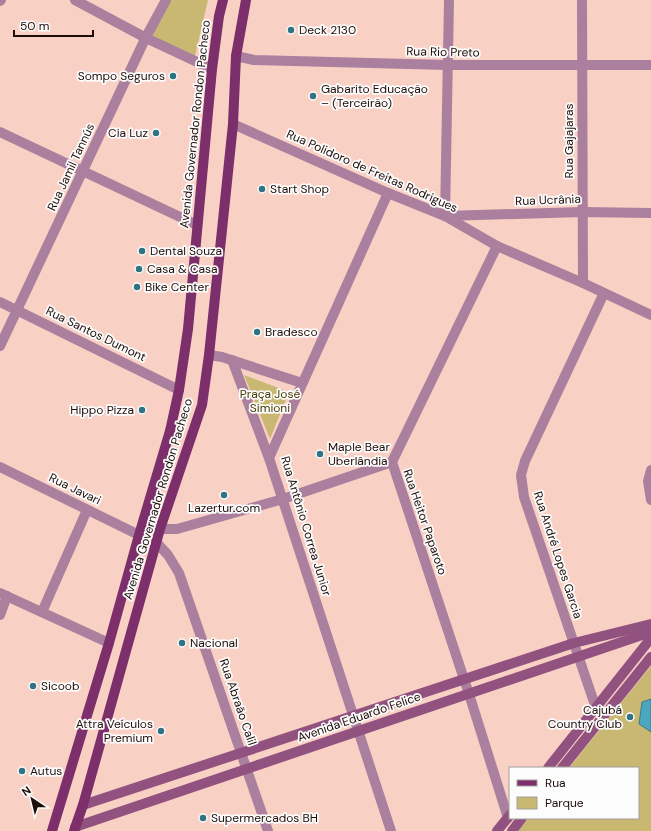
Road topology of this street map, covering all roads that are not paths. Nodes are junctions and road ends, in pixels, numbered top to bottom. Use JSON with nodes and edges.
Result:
{"nodes":[{"id":1,"x":75,"y":0,"type":"edge"},
{"id":2,"x":166,"y":0,"type":"edge"},
{"id":3,"x":223,"y":0,"type":"edge"},
{"id":4,"x":246,"y":0,"type":"edge"},
{"id":5,"x":449,"y":0,"type":"edge"},
{"id":6,"x":582,"y":0,"type":"edge"},
{"id":7,"x":146,"y":37,"type":"junction"},
{"id":8,"x":236,"y":56,"type":"junction"},
{"id":9,"x":448,"y":65,"type":"junction"},
{"id":10,"x":582,"y":65,"type":"junction"},
{"id":11,"x":651,"y":65,"type":"edge"},
{"id":12,"x":212,"y":69,"type":"junction"},
{"id":13,"x":233,"y":124,"type":"junction"},
{"id":14,"x":0,"y":132,"type":"edge"},
{"id":15,"x":83,"y":172,"type":"junction"},
{"id":16,"x":388,"y":193,"type":"junction"},
{"id":17,"x":582,"y":212,"type":"junction"},
{"id":18,"x":651,"y":213,"type":"edge"},
{"id":19,"x":445,"y":216,"type":"junction"},
{"id":20,"x":197,"y":225,"type":"junction"},
{"id":21,"x":497,"y":246,"type":"junction"},
{"id":22,"x":583,"y":283,"type":"junction"},
{"id":23,"x":604,"y":293,"type":"junction"},
{"id":24,"x":0,"y":302,"type":"edge"},
{"id":25,"x":17,"y":310,"type":"junction"},
{"id":26,"x":651,"y":315,"type":"edge"},
{"id":27,"x":0,"y":346,"type":"edge"},
{"id":28,"x":209,"y":355,"type":"junction"},
{"id":29,"x":232,"y":360,"type":"junction"},
{"id":30,"x":302,"y":382,"type":"junction"},
{"id":31,"x":180,"y":390,"type":"junction"},
{"id":32,"x":269,"y":458,"type":"junction"},
{"id":33,"x":392,"y":462,"type":"junction"},
{"id":34,"x":0,"y":468,"type":"edge"},
{"id":35,"x":651,"y":470,"type":"edge"},
{"id":36,"x":283,"y":499,"type":"junction"},
{"id":37,"x":651,"y":500,"type":"edge"},
{"id":38,"x":87,"y":510,"type":"junction"},
{"id":39,"x":160,"y":529,"type":"junction"},
{"id":40,"x":139,"y":535,"type":"junction"},
{"id":41,"x":156,"y":542,"type":"junction"},
{"id":42,"x":4,"y":594,"type":"edge"},
{"id":43,"x":42,"y":612,"type":"junction"},
{"id":44,"x":0,"y":615,"type":"edge"},
{"id":45,"x":651,"y":624,"type":"edge"},
{"id":46,"x":651,"y":632,"type":"edge"},
{"id":47,"x":651,"y":638,"type":"edge"},
{"id":48,"x":109,"y":643,"type":"junction"},
{"id":49,"x":574,"y":643,"type":"junction"},
{"id":50,"x":579,"y":657,"type":"junction"},
{"id":51,"x":651,"y":657,"type":"edge"},
{"id":52,"x":464,"y":679,"type":"junction"},
{"id":53,"x":469,"y":694,"type":"junction"},
{"id":54,"x":596,"y":708,"type":"junction"},
{"id":55,"x":354,"y":716,"type":"junction"},
{"id":56,"x":602,"y":718,"type":"junction"},
{"id":57,"x":359,"y":731,"type":"junction"},
{"id":58,"x":242,"y":753,"type":"junction"},
{"id":59,"x":549,"y":767,"type":"edge"},
{"id":60,"x":563,"y":767,"type":"edge"},
{"id":61,"x":247,"y":769,"type":"junction"},
{"id":62,"x":157,"y":780,"type":"junction"},
{"id":63,"x":163,"y":797,"type":"junction"},
{"id":64,"x":83,"y":805,"type":"junction"},
{"id":65,"x":509,"y":817,"type":"edge"},
{"id":66,"x":521,"y":819,"type":"edge"},
{"id":67,"x":75,"y":829,"type":"edge"},
{"id":68,"x":52,"y":831,"type":"edge"},
{"id":69,"x":268,"y":831,"type":"edge"},
{"id":70,"x":391,"y":831,"type":"edge"},
{"id":71,"x":497,"y":831,"type":"edge"},
{"id":72,"x":512,"y":831,"type":"edge"}],
"edges":[{"from":1,"to":7,"type":"street"},
{"from":2,"to":7,"type":"street","name":"Rua Jamil Tannús"},
{"from":3,"to":12,"type":"main road","name":"Avenida Governador Rondon Pacheco"},
{"from":4,"to":8,"type":"main road","name":"Avenida Governador Rondon Pacheco"},
{"from":5,"to":9,"type":"street"},
{"from":6,"to":10,"type":"street","name":"Rua Gajajaras"},
{"from":7,"to":12,"type":"street"},
{"from":7,"to":15,"type":"street","name":"Rua Jamil Tannús"},
{"from":8,"to":9,"type":"street","name":"Rua Rio Preto"},
{"from":8,"to":13,"type":"main road","name":"Avenida Governador Rondon Pacheco"},
{"from":9,"to":10,"type":"street","name":"Rua Rio Preto"},
{"from":9,"to":19,"type":"street"},
{"from":10,"to":11,"type":"street","name":"Rua Rio Preto"},
{"from":10,"to":17,"type":"street","name":"Rua Gajajaras"},
{"from":12,"to":20,"type":"main road","name":"Avenida Governador Rondon Pacheco"},
{"from":13,"to":16,"type":"street","name":"Rua Polidoro de Freitas Rodrigues"},
{"from":13,"to":28,"type":"main road","name":"Avenida Governador Rondon Pacheco"},
{"from":14,"to":15,"type":"street"},
{"from":15,"to":20,"type":"street"},
{"from":15,"to":25,"type":"street","name":"Rua Jamil Tannús"},
{"from":16,"to":19,"type":"street","name":"Rua Polidoro de Freitas Rodrigues"},
{"from":16,"to":30,"type":"street","name":"Rua Antônio Correa Junior"},
{"from":17,"to":18,"type":"street","name":"Rua Ucrânia"},
{"from":17,"to":19,"type":"street","name":"Rua Ucrânia"},
{"from":17,"to":22,"type":"street","name":"Rua Gajajaras"},
{"from":19,"to":21,"type":"street","name":"Rua Polidoro de Freitas Rodrigues"},
{"from":20,"to":31,"type":"main road","name":"Avenida Governador Rondon Pacheco"},
{"from":21,"to":22,"type":"street","name":"Rua Polidoro de Freitas Rodrigues"},
{"from":21,"to":33,"type":"street","name":"Rua Heitor Paparoto"},
{"from":22,"to":23,"type":"street","name":"Rua Polidoro de Freitas Rodrigues"},
{"from":23,"to":26,"type":"street","name":"Rua Polidoro de Freitas Rodrigues"},
{"from":23,"to":49,"type":"street","name":"Rua André Lopes Garcia"},
{"from":24,"to":25,"type":"street","name":"Rua Santos Dumont"},
{"from":25,"to":27,"type":"street","name":"Rua Jamil Tannús"},
{"from":25,"to":31,"type":"street","name":"Rua Santos Dumont"},
{"from":28,"to":29,"type":"street"},
{"from":28,"to":39,"type":"main road","name":"Avenida Governador Rondon Pacheco"},
{"from":29,"to":30,"type":"street"},
{"from":29,"to":32,"type":"street"},
{"from":30,"to":32,"type":"street","name":"Rua Antônio Correa Junior"},
{"from":31,"to":40,"type":"main road","name":"Avenida Governador Rondon Pacheco"},
{"from":32,"to":36,"type":"street","name":"Rua Antônio Correa Junior"},
{"from":33,"to":36,"type":"street"},
{"from":33,"to":52,"type":"street","name":"Rua Heitor Paparoto"},
{"from":34,"to":38,"type":"street","name":"Rua Javari"},
{"from":35,"to":37,"type":"street"},
{"from":36,"to":39,"type":"street"},
{"from":36,"to":55,"type":"street","name":"Rua Antônio Correa Junior"},
{"from":38,"to":40,"type":"street","name":"Rua Javari"},
{"from":38,"to":43,"type":"street"},
{"from":39,"to":41,"type":"main road","name":"Avenida Governador Rondon Pacheco"},
{"from":40,"to":48,"type":"main road","name":"Avenida Governador Rondon Pacheco"},
{"from":41,"to":58,"type":"street","name":"Rua Abraão Calil"},
{"from":41,"to":64,"type":"main road","name":"Avenida Governador Rondon Pacheco"},
{"from":42,"to":43,"type":"street"},
{"from":42,"to":44,"type":"street"},
{"from":43,"to":48,"type":"street"},
{"from":45,"to":49,"type":"street","name":"Avenida Eduardo Felice"},
{"from":46,"to":50,"type":"street","name":"Avenida Eduardo Felice"},
{"from":47,"to":54,"type":"street"},
{"from":48,"to":68,"type":"main road","name":"Avenida Governador Rondon Pacheco"},
{"from":49,"to":50,"type":"street","name":"Rua André Lopes Garcia"},
{"from":49,"to":52,"type":"street","name":"Avenida Eduardo Felice"},
{"from":50,"to":53,"type":"street","name":"Avenida Eduardo Felice"},
{"from":50,"to":54,"type":"street","name":"Rua André Lopes Garcia"},
{"from":51,"to":56,"type":"street"},
{"from":52,"to":53,"type":"street","name":"Rua Heitor Paparoto"},
{"from":52,"to":55,"type":"street","name":"Avenida Eduardo Felice"},
{"from":53,"to":57,"type":"street","name":"Avenida Eduardo Felice"},
{"from":53,"to":65,"type":"street","name":"Rua Heitor Paparoto"},
{"from":54,"to":56,"type":"street","name":"Rua André Lopes Garcia"},
{"from":54,"to":59,"type":"street"},
{"from":55,"to":57,"type":"street","name":"Rua Antônio Correa Junior"},
{"from":55,"to":58,"type":"street","name":"Avenida Eduardo Felice"},
{"from":56,"to":60,"type":"street"},
{"from":57,"to":61,"type":"street","name":"Avenida Eduardo Felice"},
{"from":57,"to":70,"type":"street","name":"Rua Antônio Correa Junior"},
{"from":58,"to":61,"type":"street","name":"Rua Abraão Calil"},
{"from":58,"to":62,"type":"street","name":"Avenida Eduardo Felice"},
{"from":61,"to":63,"type":"street","name":"Avenida Eduardo Felice"},
{"from":61,"to":69,"type":"street","name":"Rua Abraão Calil"},
{"from":62,"to":63,"type":"street"},
{"from":62,"to":64,"type":"street","name":"Avenida Eduardo Felice"},
{"from":63,"to":67,"type":"street","name":"Avenida Eduardo Felice"},
{"from":64,"to":67,"type":"main road","name":"Avenida Governador Rondon Pacheco"},
{"from":65,"to":71,"type":"street"},
{"from":66,"to":72,"type":"street"}]}
